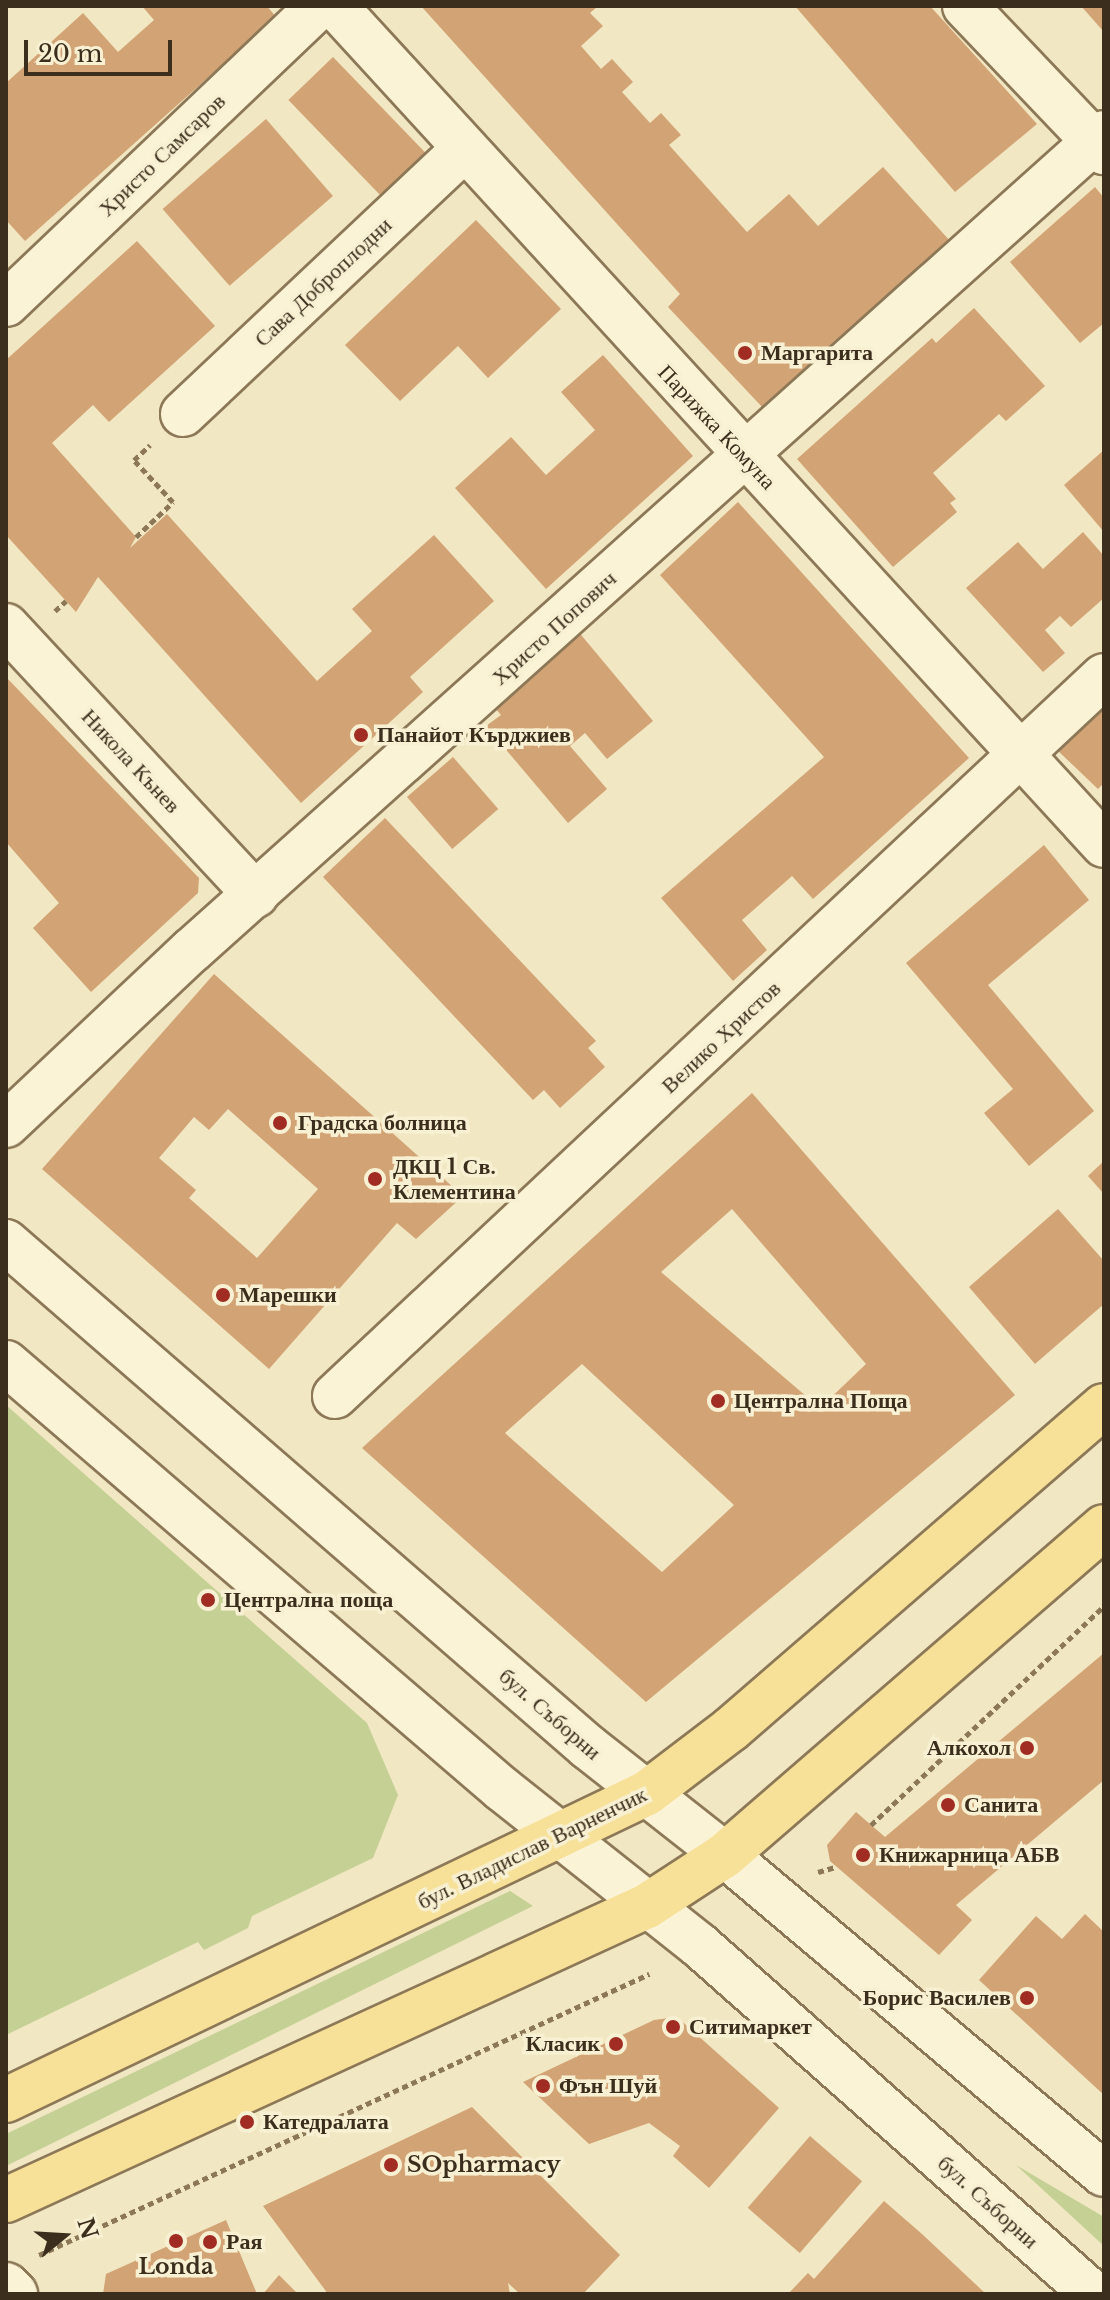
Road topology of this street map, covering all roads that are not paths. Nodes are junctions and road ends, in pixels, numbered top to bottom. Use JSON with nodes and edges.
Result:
{"nodes":[{"id":1,"x":319,"y":6,"type":"edge"},
{"id":2,"x":335,"y":6,"type":"edge"},
{"id":3,"x":965,"y":6,"type":"edge"},
{"id":4,"x":1101,"y":142,"type":"edge"},
{"id":5,"x":463,"y":150,"type":"junction"},
{"id":6,"x":6,"y":304,"type":"edge"},
{"id":7,"x":183,"y":414,"type":"road end"},
{"id":8,"x":744,"y":457,"type":"junction"},
{"id":9,"x":6,"y":626,"type":"edge"},
{"id":10,"x":1104,"y":676,"type":"edge"},
{"id":11,"x":1019,"y":757,"type":"junction"},
{"id":12,"x":1104,"y":845,"type":"edge"},
{"id":13,"x":256,"y":895,"type":"junction"},
{"id":14,"x":6,"y":1125,"type":"edge"},
{"id":15,"x":6,"y":1242,"type":"edge"},
{"id":16,"x":6,"y":1363,"type":"edge"},
{"id":17,"x":335,"y":1396,"type":"dead end"},
{"id":18,"x":1104,"y":1406,"type":"edge"},
{"id":19,"x":1104,"y":1527,"type":"edge"},
{"id":20,"x":647,"y":1793,"type":"junction"},
{"id":21,"x":560,"y":1837,"type":"junction"},
{"id":22,"x":725,"y":1855,"type":"junction"},
{"id":23,"x":647,"y":1906,"type":"junction"},
{"id":24,"x":6,"y":2100,"type":"edge"},
{"id":25,"x":1104,"y":2174,"type":"edge"},
{"id":26,"x":6,"y":2200,"type":"edge"},
{"id":27,"x":1093,"y":2294,"type":"edge"}],
"edges":[{"from":1,"to":6,"type":"street","name":"Христо Самсаров"},
{"from":2,"to":5,"type":"street","name":"Парижка Комуна"},
{"from":3,"to":4,"type":"street"},
{"from":4,"to":8,"type":"street","name":"Христо Попович"},
{"from":5,"to":7,"type":"street","name":"Сава Доброплодни"},
{"from":5,"to":8,"type":"street","name":"Парижка Комуна"},
{"from":8,"to":11,"type":"street","name":"Парижка Комуна"},
{"from":8,"to":13,"type":"street","name":"Христо Попович"},
{"from":9,"to":13,"type":"street","name":"Никола Кънев"},
{"from":10,"to":11,"type":"street","name":"Велико Христов"},
{"from":11,"to":12,"type":"street","name":"Парижка Комуна"},
{"from":11,"to":17,"type":"street","name":"Велико Христов"},
{"from":13,"to":14,"type":"street","name":"Христо Попович"},
{"from":15,"to":20,"type":"street","name":"бул. Съборни"},
{"from":16,"to":21,"type":"street","name":"бул. Съборни"},
{"from":18,"to":20,"type":"main road","name":"бул. Владислав Варненчик"},
{"from":19,"to":22,"type":"main road"},
{"from":20,"to":21,"type":"main road","name":"бул. Владислав Варненчик"},
{"from":20,"to":22,"type":"street","name":"бул. Съборни"},
{"from":21,"to":23,"type":"street","name":"бул. Съборни"},
{"from":21,"to":24,"type":"main road","name":"бул. Владислав Варненчик"},
{"from":22,"to":23,"type":"main road"},
{"from":22,"to":25,"type":"street","name":"бул. Съборни"},
{"from":23,"to":26,"type":"main road"},
{"from":23,"to":27,"type":"street","name":"бул. Съборни"}]}
